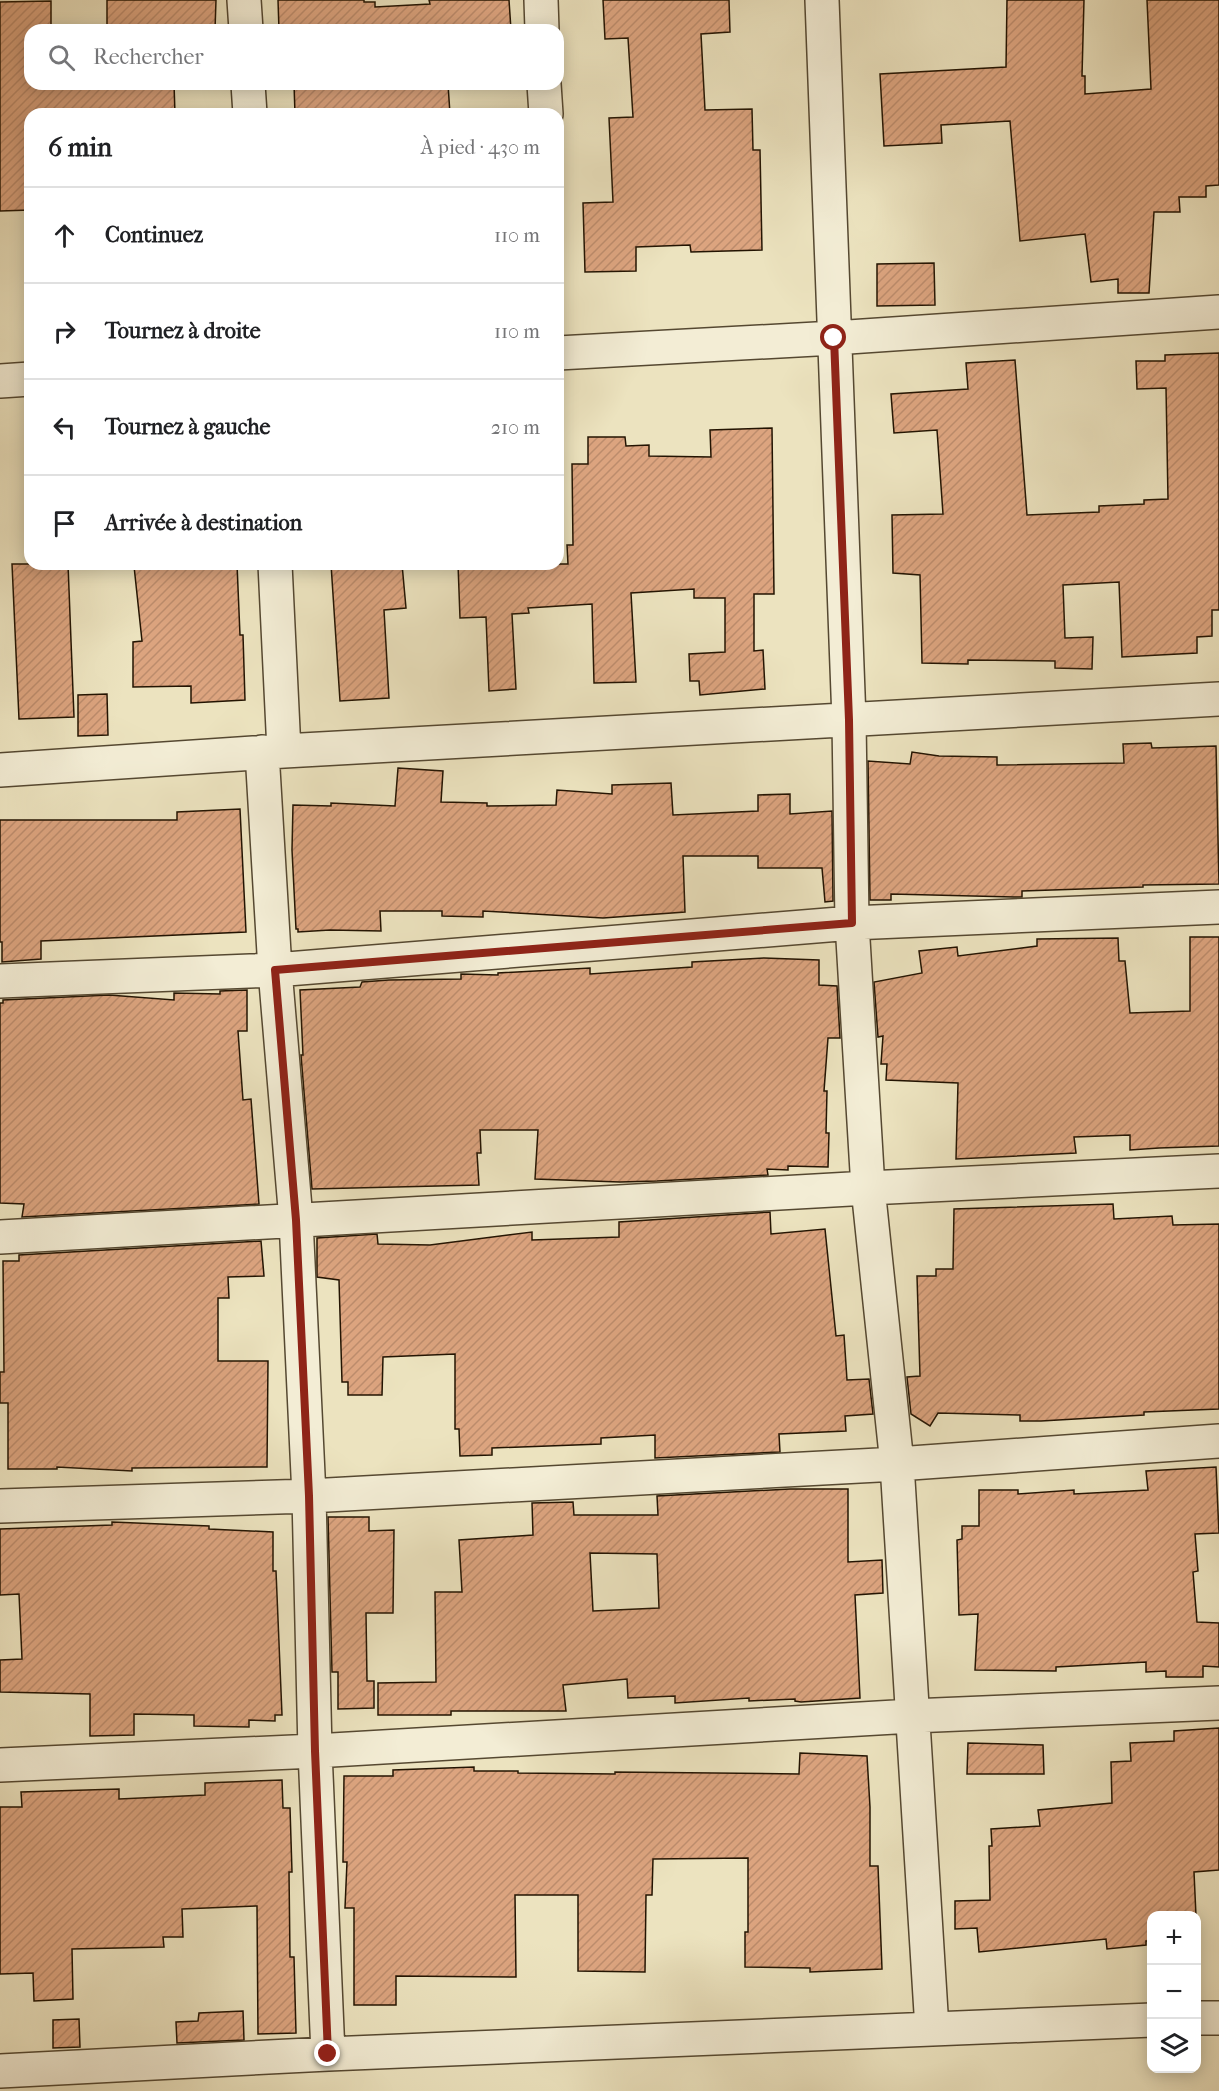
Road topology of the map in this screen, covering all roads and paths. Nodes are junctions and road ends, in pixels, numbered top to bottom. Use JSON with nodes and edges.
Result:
{"nodes":[{"id":1,"x":244,"y":0,"type":"edge"},
{"id":2,"x":540,"y":0,"type":"edge"},
{"id":3,"x":822,"y":0,"type":"edge"},
{"id":4,"x":246,"y":24,"type":"edge"},
{"id":5,"x":542,"y":24,"type":"edge"},
{"id":6,"x":249,"y":90,"type":"edge"},
{"id":7,"x":544,"y":90,"type":"edge"},
{"id":8,"x":250,"y":108,"type":"edge"},
{"id":9,"x":546,"y":108,"type":"edge"},
{"id":10,"x":1219,"y":312,"type":"edge"},
{"id":11,"x":834,"y":338,"type":"junction"},
{"id":12,"x":564,"y":353,"type":"edge"},
{"id":13,"x":24,"y":379,"type":"edge"},
{"id":14,"x":0,"y":381,"type":"edge"},
{"id":15,"x":274,"y":570,"type":"edge"},
{"id":16,"x":1219,"y":699,"type":"edge"},
{"id":17,"x":849,"y":720,"type":"junction"},
{"id":18,"x":273,"y":752,"type":"junction"},
{"id":19,"x":0,"y":770,"type":"edge"},
{"id":20,"x":1219,"y":907,"type":"edge"},
{"id":21,"x":852,"y":923,"type":"junction"},
{"id":22,"x":275,"y":970,"type":"junction"},
{"id":23,"x":0,"y":981,"type":"edge"},
{"id":24,"x":1219,"y":1171,"type":"edge"},
{"id":25,"x":868,"y":1188,"type":"junction"},
{"id":26,"x":296,"y":1220,"type":"junction"},
{"id":27,"x":0,"y":1237,"type":"edge"},
{"id":28,"x":1219,"y":1441,"type":"edge"},
{"id":29,"x":897,"y":1464,"type":"junction"},
{"id":30,"x":309,"y":1496,"type":"junction"},
{"id":31,"x":0,"y":1506,"type":"edge"},
{"id":32,"x":1219,"y":1703,"type":"edge"},
{"id":33,"x":912,"y":1716,"type":"junction"},
{"id":34,"x":315,"y":1751,"type":"junction"},
{"id":35,"x":0,"y":1765,"type":"edge"},
{"id":36,"x":1201,"y":2018,"type":"edge"},
{"id":37,"x":1219,"y":2018,"type":"edge"},
{"id":38,"x":1147,"y":2020,"type":"edge"},
{"id":39,"x":932,"y":2029,"type":"junction"},
{"id":40,"x":328,"y":2054,"type":"junction"},
{"id":41,"x":0,"y":2071,"type":"edge"}],
"edges":[{"from":1,"to":4,"type":"street"},
{"from":2,"to":5,"type":"street"},
{"from":3,"to":11,"type":"street"},
{"from":6,"to":8,"type":"street"},
{"from":7,"to":9,"type":"street"},
{"from":10,"to":11,"type":"street"},
{"from":11,"to":12,"type":"street"},
{"from":11,"to":17,"type":"street"},
{"from":13,"to":14,"type":"street"},
{"from":15,"to":18,"type":"street"},
{"from":16,"to":17,"type":"street"},
{"from":17,"to":18,"type":"street"},
{"from":17,"to":21,"type":"street"},
{"from":18,"to":19,"type":"street"},
{"from":18,"to":22,"type":"street"},
{"from":20,"to":21,"type":"street"},
{"from":21,"to":22,"type":"street"},
{"from":21,"to":25,"type":"street"},
{"from":22,"to":23,"type":"street"},
{"from":22,"to":26,"type":"street"},
{"from":24,"to":25,"type":"street"},
{"from":25,"to":26,"type":"street"},
{"from":25,"to":29,"type":"street"},
{"from":26,"to":27,"type":"street"},
{"from":26,"to":30,"type":"street"},
{"from":28,"to":29,"type":"street"},
{"from":29,"to":30,"type":"street"},
{"from":29,"to":33,"type":"street"},
{"from":30,"to":31,"type":"street"},
{"from":30,"to":34,"type":"street"},
{"from":32,"to":33,"type":"street"},
{"from":33,"to":34,"type":"street"},
{"from":33,"to":39,"type":"street"},
{"from":34,"to":35,"type":"street"},
{"from":34,"to":40,"type":"street"},
{"from":36,"to":37,"type":"street"},
{"from":38,"to":39,"type":"street"},
{"from":39,"to":40,"type":"street"},
{"from":40,"to":41,"type":"street"}]}
